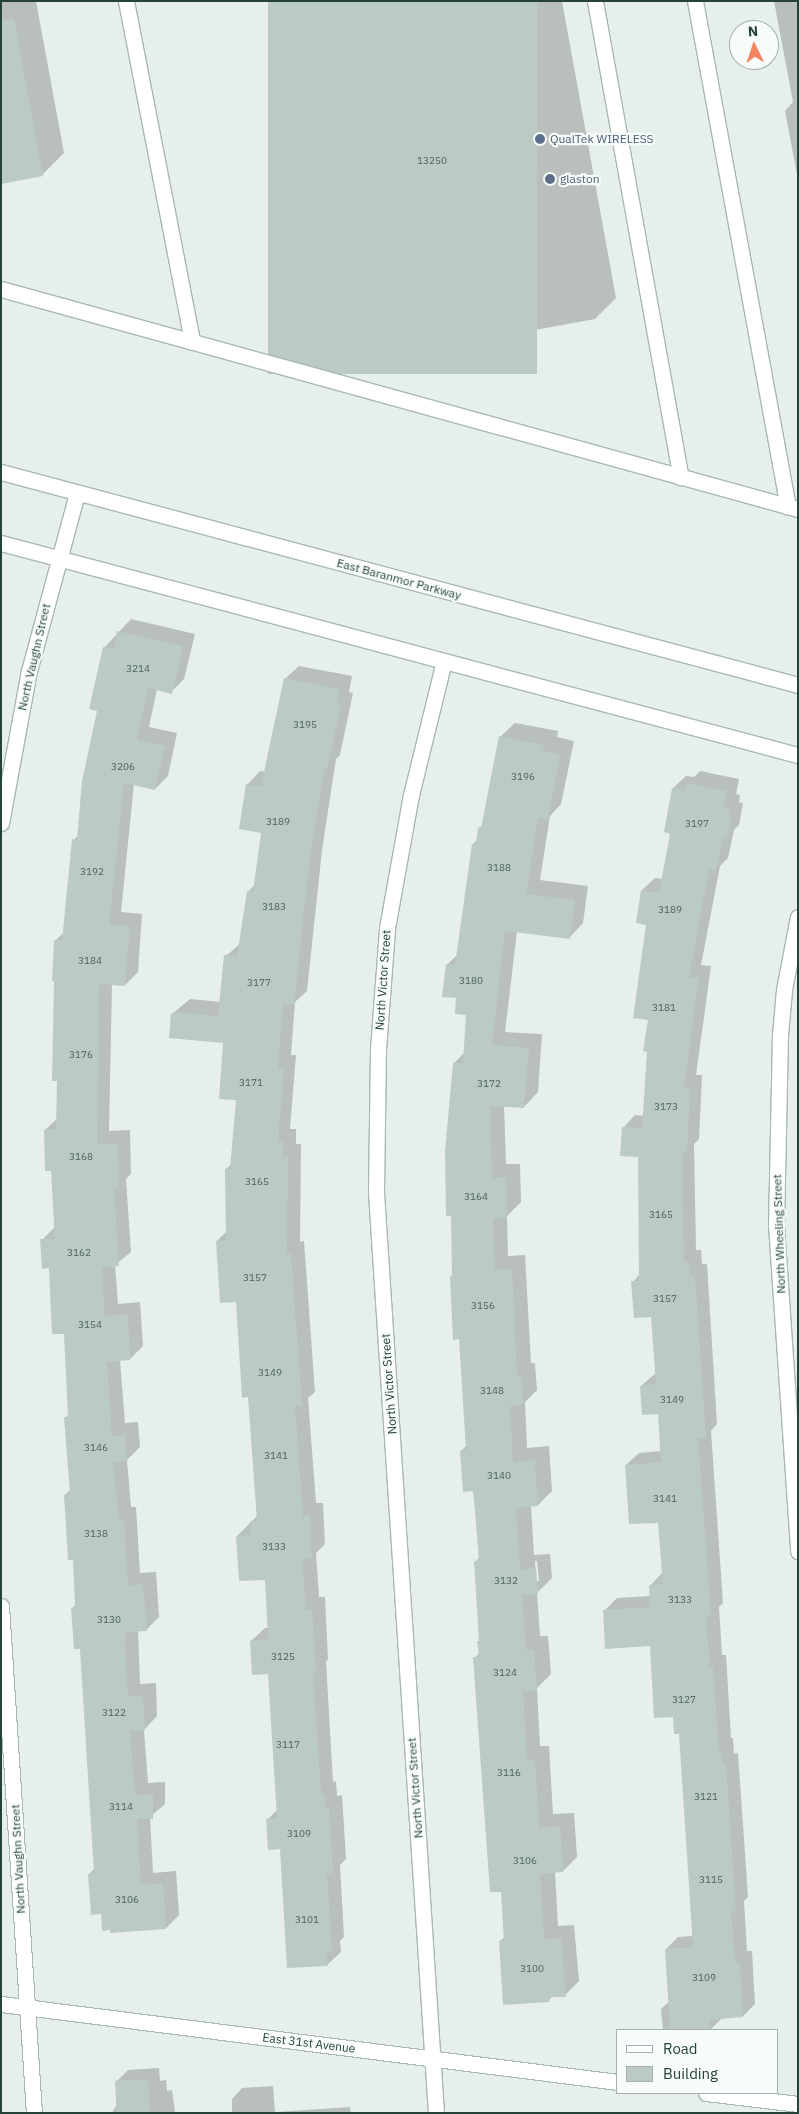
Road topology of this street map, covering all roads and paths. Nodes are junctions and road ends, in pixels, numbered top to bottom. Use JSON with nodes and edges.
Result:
{"nodes":[{"id":1,"x":126,"y":1,"type":"edge"},
{"id":2,"x":595,"y":1,"type":"edge"},
{"id":3,"x":695,"y":1,"type":"edge"},
{"id":4,"x":1,"y":289,"type":"edge"},
{"id":5,"x":192,"y":342,"type":"junction"},
{"id":6,"x":1,"y":472,"type":"edge"},
{"id":7,"x":680,"y":477,"type":"junction"},
{"id":8,"x":77,"y":493,"type":"junction"},
{"id":9,"x":793,"y":508,"type":"edge"},
{"id":10,"x":1,"y":543,"type":"edge"},
{"id":11,"x":59,"y":559,"type":"junction"},
{"id":12,"x":444,"y":661,"type":"junction"},
{"id":13,"x":798,"y":684,"type":"edge"},
{"id":14,"x":798,"y":755,"type":"edge"},
{"id":15,"x":1,"y":823,"type":"edge"},
{"id":16,"x":798,"y":918,"type":"edge"},
{"id":17,"x":798,"y":1551,"type":"edge"},
{"id":18,"x":1,"y":1606,"type":"edge"},
{"id":19,"x":1,"y":2004,"type":"edge"},
{"id":20,"x":27,"y":2006,"type":"junction"},
{"id":21,"x":432,"y":2059,"type":"junction"},
{"id":22,"x":616,"y":2082,"type":"edge"},
{"id":23,"x":714,"y":2094,"type":"edge"},
{"id":24,"x":798,"y":2104,"type":"edge"},
{"id":25,"x":34,"y":2113,"type":"edge"},
{"id":26,"x":436,"y":2113,"type":"edge"}],
"edges":[{"from":1,"to":5,"type":"street"},
{"from":2,"to":7,"type":"street"},
{"from":3,"to":9,"type":"street"},
{"from":4,"to":5,"type":"street"},
{"from":5,"to":7,"type":"street"},
{"from":6,"to":8,"type":"street","name":"East Baranmor Parkway"},
{"from":7,"to":9,"type":"street"},
{"from":8,"to":11,"type":"street","name":"North Vaughn Street"},
{"from":8,"to":13,"type":"street","name":"East Baranmor Parkway"},
{"from":10,"to":11,"type":"street"},
{"from":11,"to":12,"type":"street"},
{"from":11,"to":15,"type":"street","name":"North Vaughn Street"},
{"from":12,"to":14,"type":"street"},
{"from":12,"to":21,"type":"street","name":"North Victor Street"},
{"from":16,"to":17,"type":"street","name":"North Wheeling Street"},
{"from":18,"to":20,"type":"street","name":"North Vaughn Street"},
{"from":19,"to":20,"type":"street","name":"East 31st Avenue"},
{"from":20,"to":21,"type":"street","name":"East 31st Avenue"},
{"from":20,"to":25,"type":"street","name":"North Vaughn Street"},
{"from":21,"to":22,"type":"street","name":"East 31st Avenue"},
{"from":21,"to":26,"type":"street","name":"North Victor Street"},
{"from":23,"to":24,"type":"street"}]}
